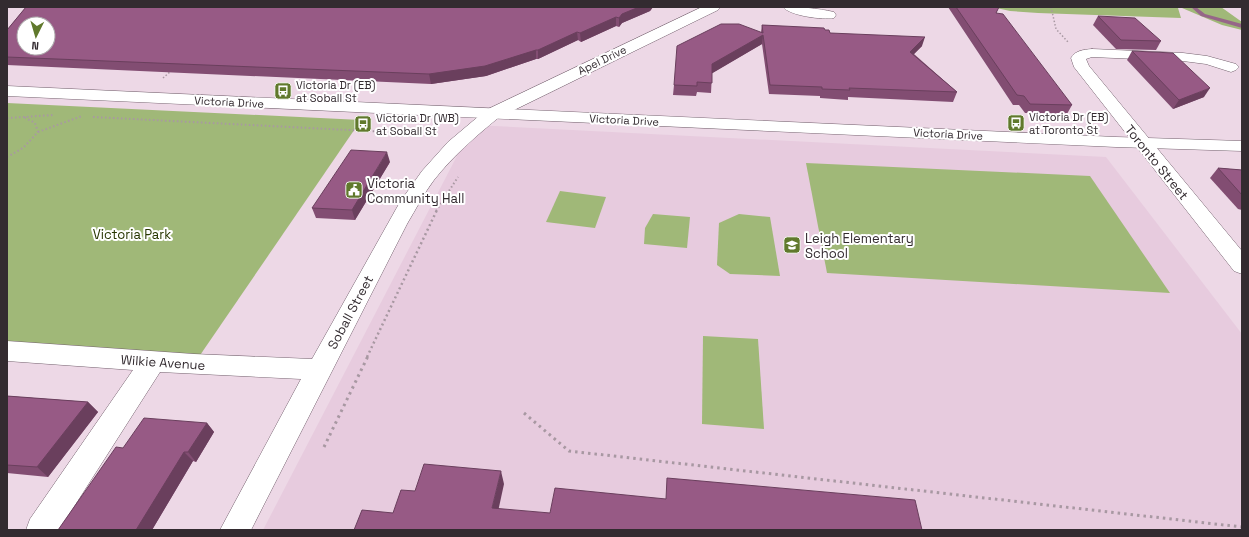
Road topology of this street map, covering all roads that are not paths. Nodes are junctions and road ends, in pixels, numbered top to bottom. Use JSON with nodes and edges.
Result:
{"nodes":[{"id":1,"x":713,"y":7,"type":"edge"},
{"id":2,"x":790,"y":7,"type":"edge"},
{"id":3,"x":829,"y":16,"type":"dead end"},
{"id":4,"x":1231,"y":67,"type":"dead end"},
{"id":5,"x":7,"y":91,"type":"edge"},
{"id":6,"x":492,"y":114,"type":"junction"},
{"id":7,"x":1142,"y":143,"type":"junction"},
{"id":8,"x":1242,"y":146,"type":"edge"},
{"id":9,"x":1240,"y":261,"type":"edge"},
{"id":10,"x":7,"y":351,"type":"edge"},
{"id":11,"x":153,"y":362,"type":"junction"},
{"id":12,"x":320,"y":370,"type":"junction"},
{"id":13,"x":41,"y":530,"type":"edge"},
{"id":14,"x":235,"y":530,"type":"edge"}],
"edges":[{"from":1,"to":6,"type":"street","name":"Apel Drive"},
{"from":2,"to":3,"type":"street"},
{"from":4,"to":7,"type":"street","name":"Toronto Street"},
{"from":5,"to":6,"type":"street","name":"Victoria Drive"},
{"from":6,"to":7,"type":"street","name":"Victoria Drive"},
{"from":6,"to":12,"type":"street","name":"Soball Street"},
{"from":7,"to":8,"type":"street","name":"Victoria Drive"},
{"from":7,"to":9,"type":"street","name":"Toronto Street"},
{"from":10,"to":11,"type":"street","name":"Wilkie Avenue"},
{"from":11,"to":12,"type":"street","name":"Wilkie Avenue"},
{"from":11,"to":13,"type":"street"},
{"from":12,"to":14,"type":"street","name":"Soball Street"}]}
